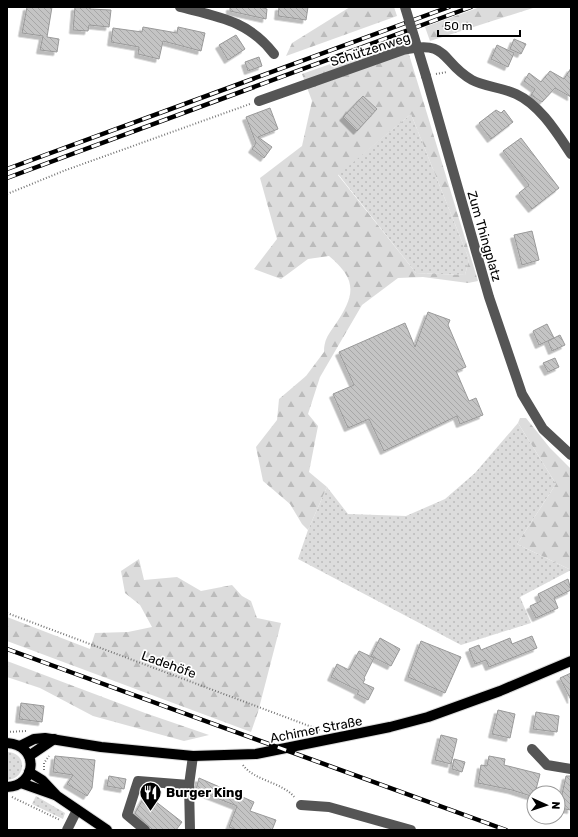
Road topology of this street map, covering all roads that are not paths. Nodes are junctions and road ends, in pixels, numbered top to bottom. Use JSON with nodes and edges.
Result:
{"nodes":[{"id":1,"x":180,"y":7,"type":"edge"},
{"id":2,"x":405,"y":7,"type":"edge"},
{"id":3,"x":274,"y":54,"type":"dead end"},
{"id":4,"x":259,"y":101,"type":"road end"},
{"id":5,"x":571,"y":154,"type":"edge"},
{"id":6,"x":571,"y":455,"type":"edge"},
{"id":7,"x":571,"y":661,"type":"edge"},
{"id":8,"x":54,"y":739,"type":"junction"},
{"id":9,"x":7,"y":743,"type":"edge"},
{"id":10,"x":20,"y":746,"type":"junction"},
{"id":11,"x":532,"y":749,"type":"dead end"},
{"id":12,"x":29,"y":756,"type":"junction"},
{"id":13,"x":193,"y":756,"type":"junction"},
{"id":14,"x":571,"y":769,"type":"edge"},
{"id":15,"x":29,"y":772,"type":"junction"},
{"id":16,"x":22,"y":783,"type":"junction"},
{"id":17,"x":189,"y":785,"type":"junction"},
{"id":18,"x":7,"y":787,"type":"edge"},
{"id":19,"x":57,"y":796,"type":"junction"},
{"id":20,"x":301,"y":806,"type":"road end"},
{"id":21,"x":78,"y":810,"type":"junction"},
{"id":22,"x":68,"y":827,"type":"edge"},
{"id":23,"x":107,"y":830,"type":"edge"},
{"id":24,"x":146,"y":830,"type":"edge"},
{"id":25,"x":190,"y":830,"type":"edge"},
{"id":26,"x":411,"y":830,"type":"edge"}],
"edges":[{"from":1,"to":3,"type":"street"},
{"from":2,"to":6,"type":"street","name":"Zum Thingplatz","bridge":true},
{"from":4,"to":5,"type":"street","name":"Schützenweg"},
{"from":7,"to":13,"type":"main road","name":"Achimer Straße"},
{"from":8,"to":10,"type":"main road","name":"Achimer Straße"},
{"from":8,"to":12,"type":"main road"},
{"from":8,"to":13,"type":"main road","name":"Achimer Straße"},
{"from":9,"to":10,"type":"main road"},
{"from":10,"to":12,"type":"main road"},
{"from":11,"to":14,"type":"street"},
{"from":12,"to":15,"type":"main road"},
{"from":13,"to":17,"type":"street"},
{"from":15,"to":16,"type":"main road"},
{"from":15,"to":19,"type":"main road"},
{"from":16,"to":18,"type":"main road"},
{"from":16,"to":19,"type":"main road"},
{"from":17,"to":24,"type":"street"},
{"from":17,"to":25,"type":"street"},
{"from":19,"to":21,"type":"main road"},
{"from":20,"to":26,"type":"street"},
{"from":21,"to":22,"type":"street"},
{"from":21,"to":23,"type":"main road"}]}
